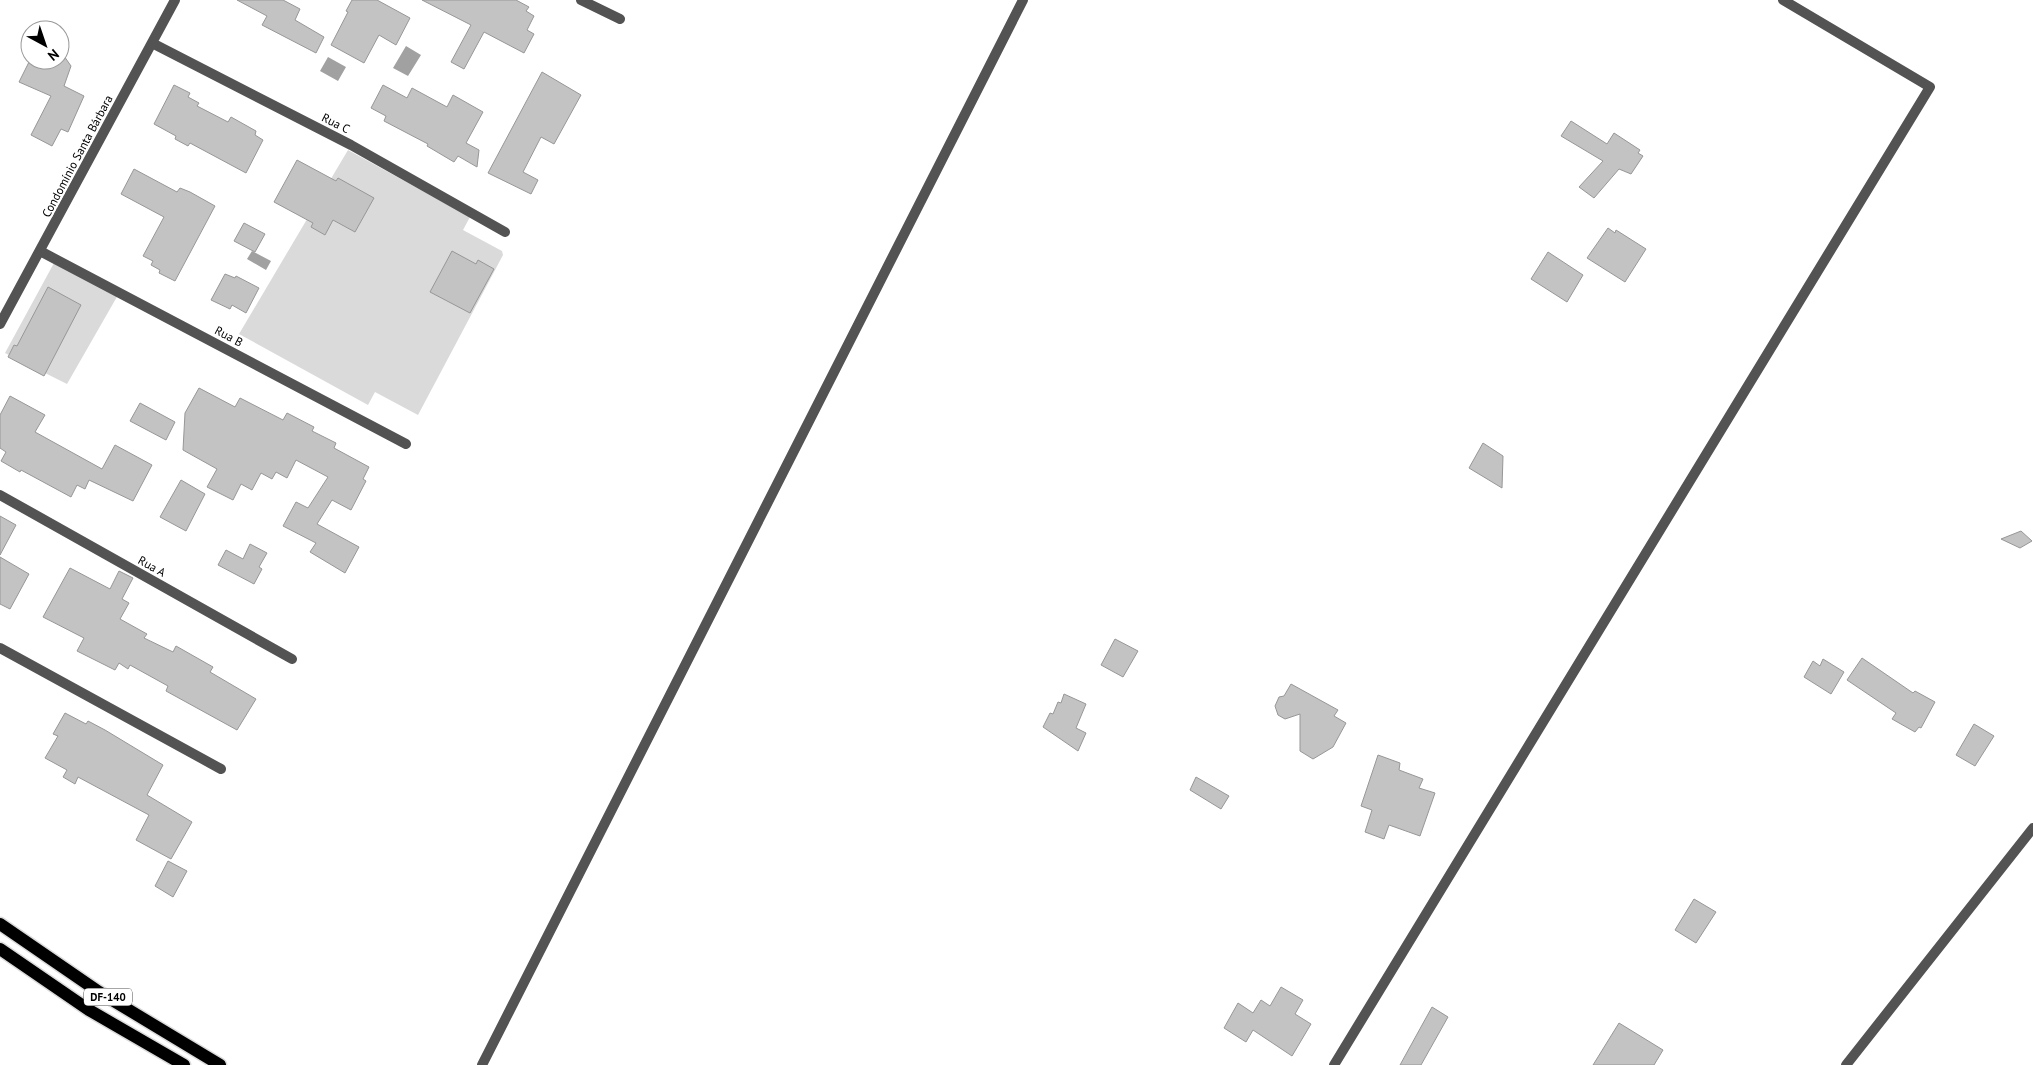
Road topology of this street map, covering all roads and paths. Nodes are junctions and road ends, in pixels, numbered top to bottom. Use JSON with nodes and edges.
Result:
{"nodes":[{"id":1,"x":175,"y":0,"type":"edge"},
{"id":2,"x":581,"y":0,"type":"edge"},
{"id":3,"x":1023,"y":0,"type":"edge"},
{"id":4,"x":1782,"y":0,"type":"edge"},
{"id":5,"x":620,"y":19,"type":"dead end"},
{"id":6,"x":152,"y":43,"type":"junction"},
{"id":7,"x":505,"y":232,"type":"dead end"},
{"id":8,"x":40,"y":251,"type":"junction"},
{"id":9,"x":0,"y":324,"type":"edge"},
{"id":10,"x":406,"y":444,"type":"dead end"},
{"id":11,"x":0,"y":495,"type":"edge"},
{"id":12,"x":0,"y":648,"type":"edge"},
{"id":13,"x":292,"y":659,"type":"dead end"},
{"id":14,"x":221,"y":769,"type":"dead end"},
{"id":15,"x":2033,"y":828,"type":"edge"},
{"id":16,"x":0,"y":924,"type":"edge"},
{"id":17,"x":0,"y":949,"type":"edge"},
{"id":18,"x":184,"y":1065,"type":"edge"},
{"id":19,"x":220,"y":1065,"type":"edge"},
{"id":20,"x":482,"y":1065,"type":"edge"},
{"id":21,"x":1334,"y":1065,"type":"edge"},
{"id":22,"x":1846,"y":1065,"type":"edge"}],
"edges":[{"from":1,"to":6,"type":"street","name":"Condomínio Santa Bárbara"},
{"from":2,"to":5,"type":"street"},
{"from":3,"to":20,"type":"street"},
{"from":4,"to":21,"type":"street"},
{"from":6,"to":7,"type":"street","name":"Rua C"},
{"from":6,"to":8,"type":"street","name":"Condomínio Santa Bárbara"},
{"from":8,"to":9,"type":"street","name":"Condomínio Santa Bárbara"},
{"from":8,"to":10,"type":"street","name":"Rua B"},
{"from":11,"to":13,"type":"street","name":"Rua A"},
{"from":12,"to":14,"type":"street"},
{"from":15,"to":22,"type":"street"},
{"from":16,"to":19,"type":"main road","number":"DF-140"},
{"from":17,"to":18,"type":"main road","number":"DF-140"}]}
